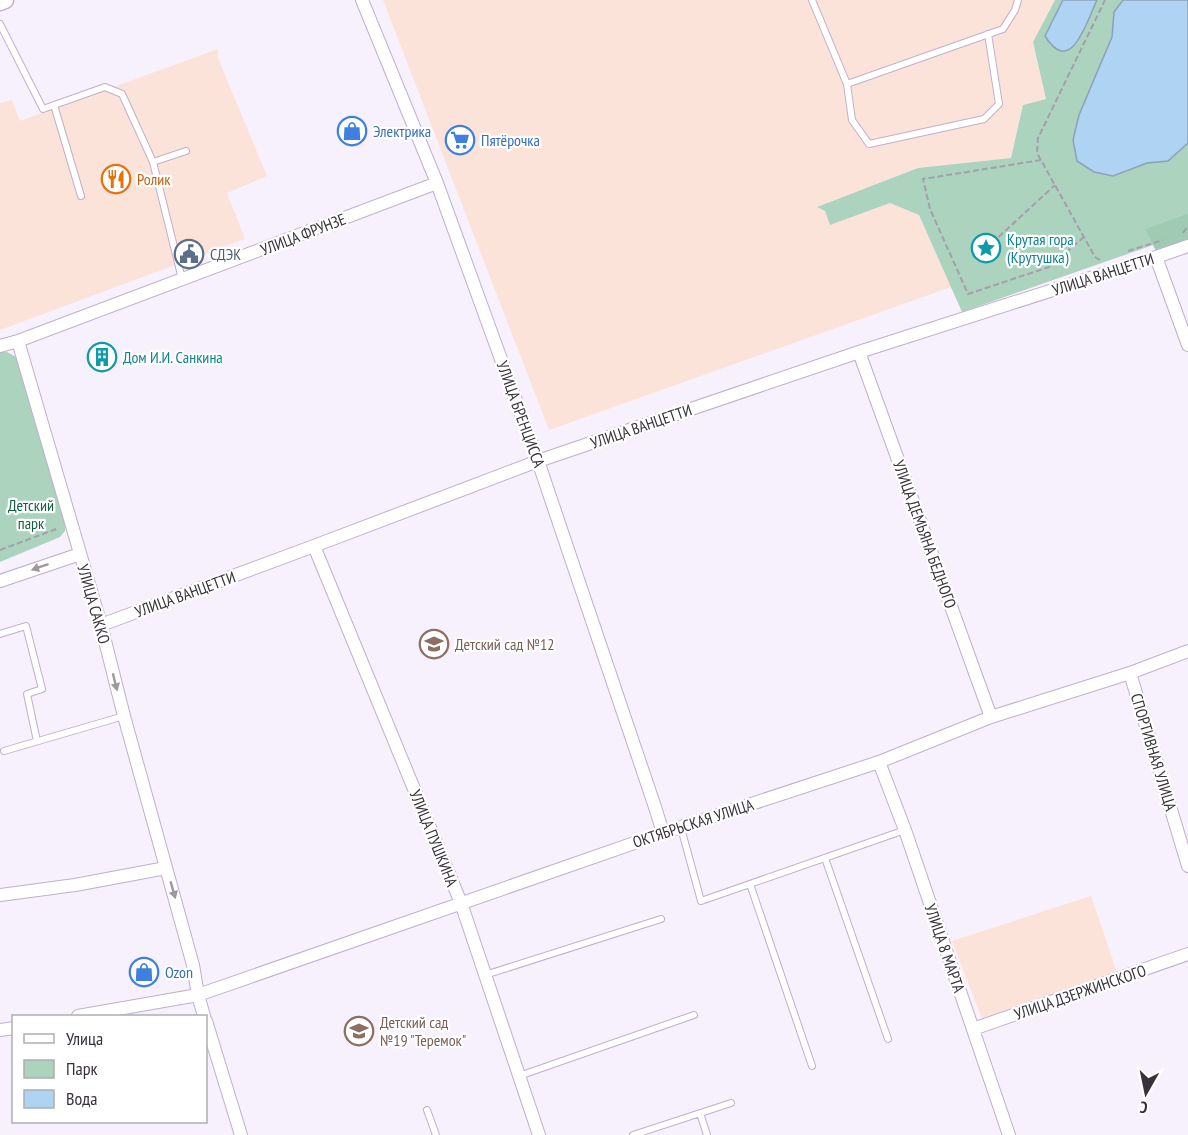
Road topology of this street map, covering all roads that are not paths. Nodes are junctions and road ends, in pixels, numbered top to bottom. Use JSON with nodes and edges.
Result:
{"nodes":[{"id":1,"x":5,"y":0,"type":"edge"},
{"id":2,"x":362,"y":0,"type":"edge"},
{"id":3,"x":812,"y":0,"type":"edge"},
{"id":4,"x":1018,"y":0,"type":"edge"},
{"id":5,"x":0,"y":2,"type":"edge"},
{"id":6,"x":0,"y":24,"type":"edge"},
{"id":7,"x":987,"y":34,"type":"junction"},
{"id":8,"x":847,"y":84,"type":"junction"},
{"id":9,"x":54,"y":105,"type":"junction"},
{"id":10,"x":186,"y":151,"type":"dead end"},
{"id":11,"x":153,"y":162,"type":"junction"},
{"id":12,"x":436,"y":183,"type":"junction"},
{"id":13,"x":81,"y":196,"type":"dead end"},
{"id":14,"x":1188,"y":246,"type":"edge"},
{"id":15,"x":1156,"y":257,"type":"junction"},
{"id":16,"x":182,"y":279,"type":"junction"},
{"id":17,"x":18,"y":341,"type":"junction"},
{"id":18,"x":1188,"y":345,"type":"edge"},
{"id":19,"x":0,"y":346,"type":"edge"},
{"id":20,"x":859,"y":352,"type":"junction"},
{"id":21,"x":538,"y":461,"type":"junction"},
{"id":22,"x":314,"y":546,"type":"junction"},
{"id":23,"x":80,"y":554,"type":"junction"},
{"id":24,"x":0,"y":581,"type":"edge"},
{"id":25,"x":101,"y":625,"type":"junction"},
{"id":26,"x":0,"y":634,"type":"edge"},
{"id":27,"x":1188,"y":651,"type":"edge"},
{"id":28,"x":1130,"y":673,"type":"junction"},
{"id":29,"x":124,"y":716,"type":"junction"},
{"id":30,"x":991,"y":717,"type":"junction"},
{"id":31,"x":37,"y":741,"type":"junction"},
{"id":32,"x":4,"y":751,"type":"dead end"},
{"id":33,"x":879,"y":762,"type":"junction"},
{"id":34,"x":681,"y":828,"type":"junction"},
{"id":35,"x":905,"y":830,"type":"junction"},
{"id":36,"x":663,"y":833,"type":"junction"},
{"id":37,"x":825,"y":858,"type":"junction"},
{"id":38,"x":1188,"y":866,"type":"edge"},
{"id":39,"x":166,"y":868,"type":"junction"},
{"id":40,"x":750,"y":884,"type":"junction"},
{"id":41,"x":0,"y":895,"type":"edge"},
{"id":42,"x":461,"y":903,"type":"junction"},
{"id":43,"x":661,"y":919,"type":"dead end"},
{"id":44,"x":1188,"y":954,"type":"edge"},
{"id":45,"x":484,"y":976,"type":"junction"},
{"id":46,"x":198,"y":995,"type":"junction"},
{"id":47,"x":694,"y":1014,"type":"dead end"},
{"id":48,"x":89,"y":1015,"type":"edge"},
{"id":49,"x":204,"y":1015,"type":"edge"},
{"id":50,"x":207,"y":1025,"type":"edge"},
{"id":51,"x":973,"y":1029,"type":"junction"},
{"id":52,"x":888,"y":1039,"type":"dead end"},
{"id":53,"x":812,"y":1066,"type":"dead end"},
{"id":54,"x":519,"y":1077,"type":"junction"},
{"id":55,"x":731,"y":1103,"type":"dead end"},
{"id":56,"x":427,"y":1110,"type":"dead end"},
{"id":57,"x":700,"y":1113,"type":"junction"},
{"id":58,"x":241,"y":1135,"type":"edge"},
{"id":59,"x":436,"y":1135,"type":"edge"},
{"id":60,"x":539,"y":1135,"type":"edge"},
{"id":61,"x":633,"y":1135,"type":"edge"},
{"id":62,"x":707,"y":1135,"type":"edge"},
{"id":63,"x":1009,"y":1135,"type":"edge"}],
"edges":[{"from":1,"to":5,"type":"main road"},
{"from":2,"to":12,"type":"street","name":"УЛИЦА БРЕНЦИССА"},
{"from":3,"to":8,"type":"lane"},
{"from":4,"to":7,"type":"lane"},
{"from":6,"to":9,"type":"lane"},
{"from":7,"to":8,"type":"lane"},
{"from":7,"to":8,"type":"lane"},
{"from":9,"to":11,"type":"lane"},
{"from":9,"to":13,"type":"lane"},
{"from":10,"to":11,"type":"lane"},
{"from":11,"to":16,"type":"lane"},
{"from":12,"to":16,"type":"street","name":"УЛИЦА ФРУНЗЕ"},
{"from":12,"to":21,"type":"street","name":"УЛИЦА БРЕНЦИССА"},
{"from":14,"to":15,"type":"street","name":"УЛИЦА ВАНЦЕТТИ"},
{"from":15,"to":18,"type":"street"},
{"from":15,"to":20,"type":"street","name":"УЛИЦА ВАНЦЕТТИ"},
{"from":16,"to":17,"type":"street","name":"УЛИЦА ФРУНЗЕ"},
{"from":17,"to":19,"type":"street","name":"УЛИЦА ФРУНЗЕ"},
{"from":17,"to":23,"type":"street","name":"УЛИЦА САККО"},
{"from":20,"to":21,"type":"street","name":"УЛИЦА ВАНЦЕТТИ"},
{"from":20,"to":30,"type":"street","name":"УЛИЦА ДЕМЬЯНА БЕДНОГО"},
{"from":21,"to":22,"type":"street","name":"УЛИЦА ВАНЦЕТТИ"},
{"from":21,"to":36,"type":"street","name":"УЛИЦА БРЕНЦИССА"},
{"from":22,"to":25,"type":"street","name":"УЛИЦА ВАНЦЕТТИ"},
{"from":22,"to":42,"type":"street","name":"УЛИЦА ПУШКИНА"},
{"from":23,"to":24,"type":"street","one_way":true},
{"from":23,"to":25,"type":"street","name":"УЛИЦА САККО"},
{"from":25,"to":29,"type":"street","name":"УЛИЦА САККО","one_way":true},
{"from":26,"to":31,"type":"lane"},
{"from":27,"to":28,"type":"street","name":"ОКТЯБРЬСКАЯ УЛИЦА"},
{"from":28,"to":30,"type":"street","name":"ОКТЯБРЬСКАЯ УЛИЦА"},
{"from":28,"to":38,"type":"street","name":"СПОРТИВНАЯ УЛИЦА"},
{"from":29,"to":31,"type":"lane"},
{"from":29,"to":39,"type":"street","name":"УЛИЦА САККО"},
{"from":30,"to":33,"type":"street","name":"ОКТЯБРЬСКАЯ УЛИЦА"},
{"from":31,"to":32,"type":"lane"},
{"from":33,"to":34,"type":"street","name":"ОКТЯБРЬСКАЯ УЛИЦА"},
{"from":33,"to":35,"type":"street","name":"УЛИЦА 8 МАРТА"},
{"from":34,"to":36,"type":"street","name":"ОКТЯБРЬСКАЯ УЛИЦА"},
{"from":34,"to":40,"type":"lane"},
{"from":35,"to":37,"type":"lane"},
{"from":35,"to":51,"type":"street","name":"УЛИЦА 8 МАРТА"},
{"from":36,"to":42,"type":"street","name":"ОКТЯБРЬСКАЯ УЛИЦА"},
{"from":37,"to":40,"type":"lane"},
{"from":37,"to":52,"type":"lane"},
{"from":39,"to":41,"type":"street"},
{"from":39,"to":46,"type":"street","name":"УЛИЦА САККО","one_way":true},
{"from":40,"to":53,"type":"lane"},
{"from":42,"to":45,"type":"street","name":"УЛИЦА ПУШКИНА"},
{"from":42,"to":46,"type":"street","name":"ОКТЯБРЬСКАЯ УЛИЦА"},
{"from":43,"to":45,"type":"lane"},
{"from":44,"to":51,"type":"street","name":"УЛИЦА ДЗЕРЖИНСКОГО"},
{"from":45,"to":54,"type":"street","name":"УЛИЦА ПУШКИНА"},
{"from":46,"to":48,"type":"street","name":"ОКТЯБРЬСКАЯ УЛИЦА"},
{"from":46,"to":49,"type":"street","name":"УЛИЦА САККО"},
{"from":47,"to":54,"type":"lane"},
{"from":50,"to":58,"type":"street","name":"УЛИЦА САККО"},
{"from":51,"to":63,"type":"street","name":"УЛИЦА 8 МАРТА"},
{"from":54,"to":60,"type":"street","name":"УЛИЦА ПУШКИНА"},
{"from":55,"to":57,"type":"lane"},
{"from":56,"to":59,"type":"lane"},
{"from":57,"to":61,"type":"lane"},
{"from":57,"to":62,"type":"lane"}]}
